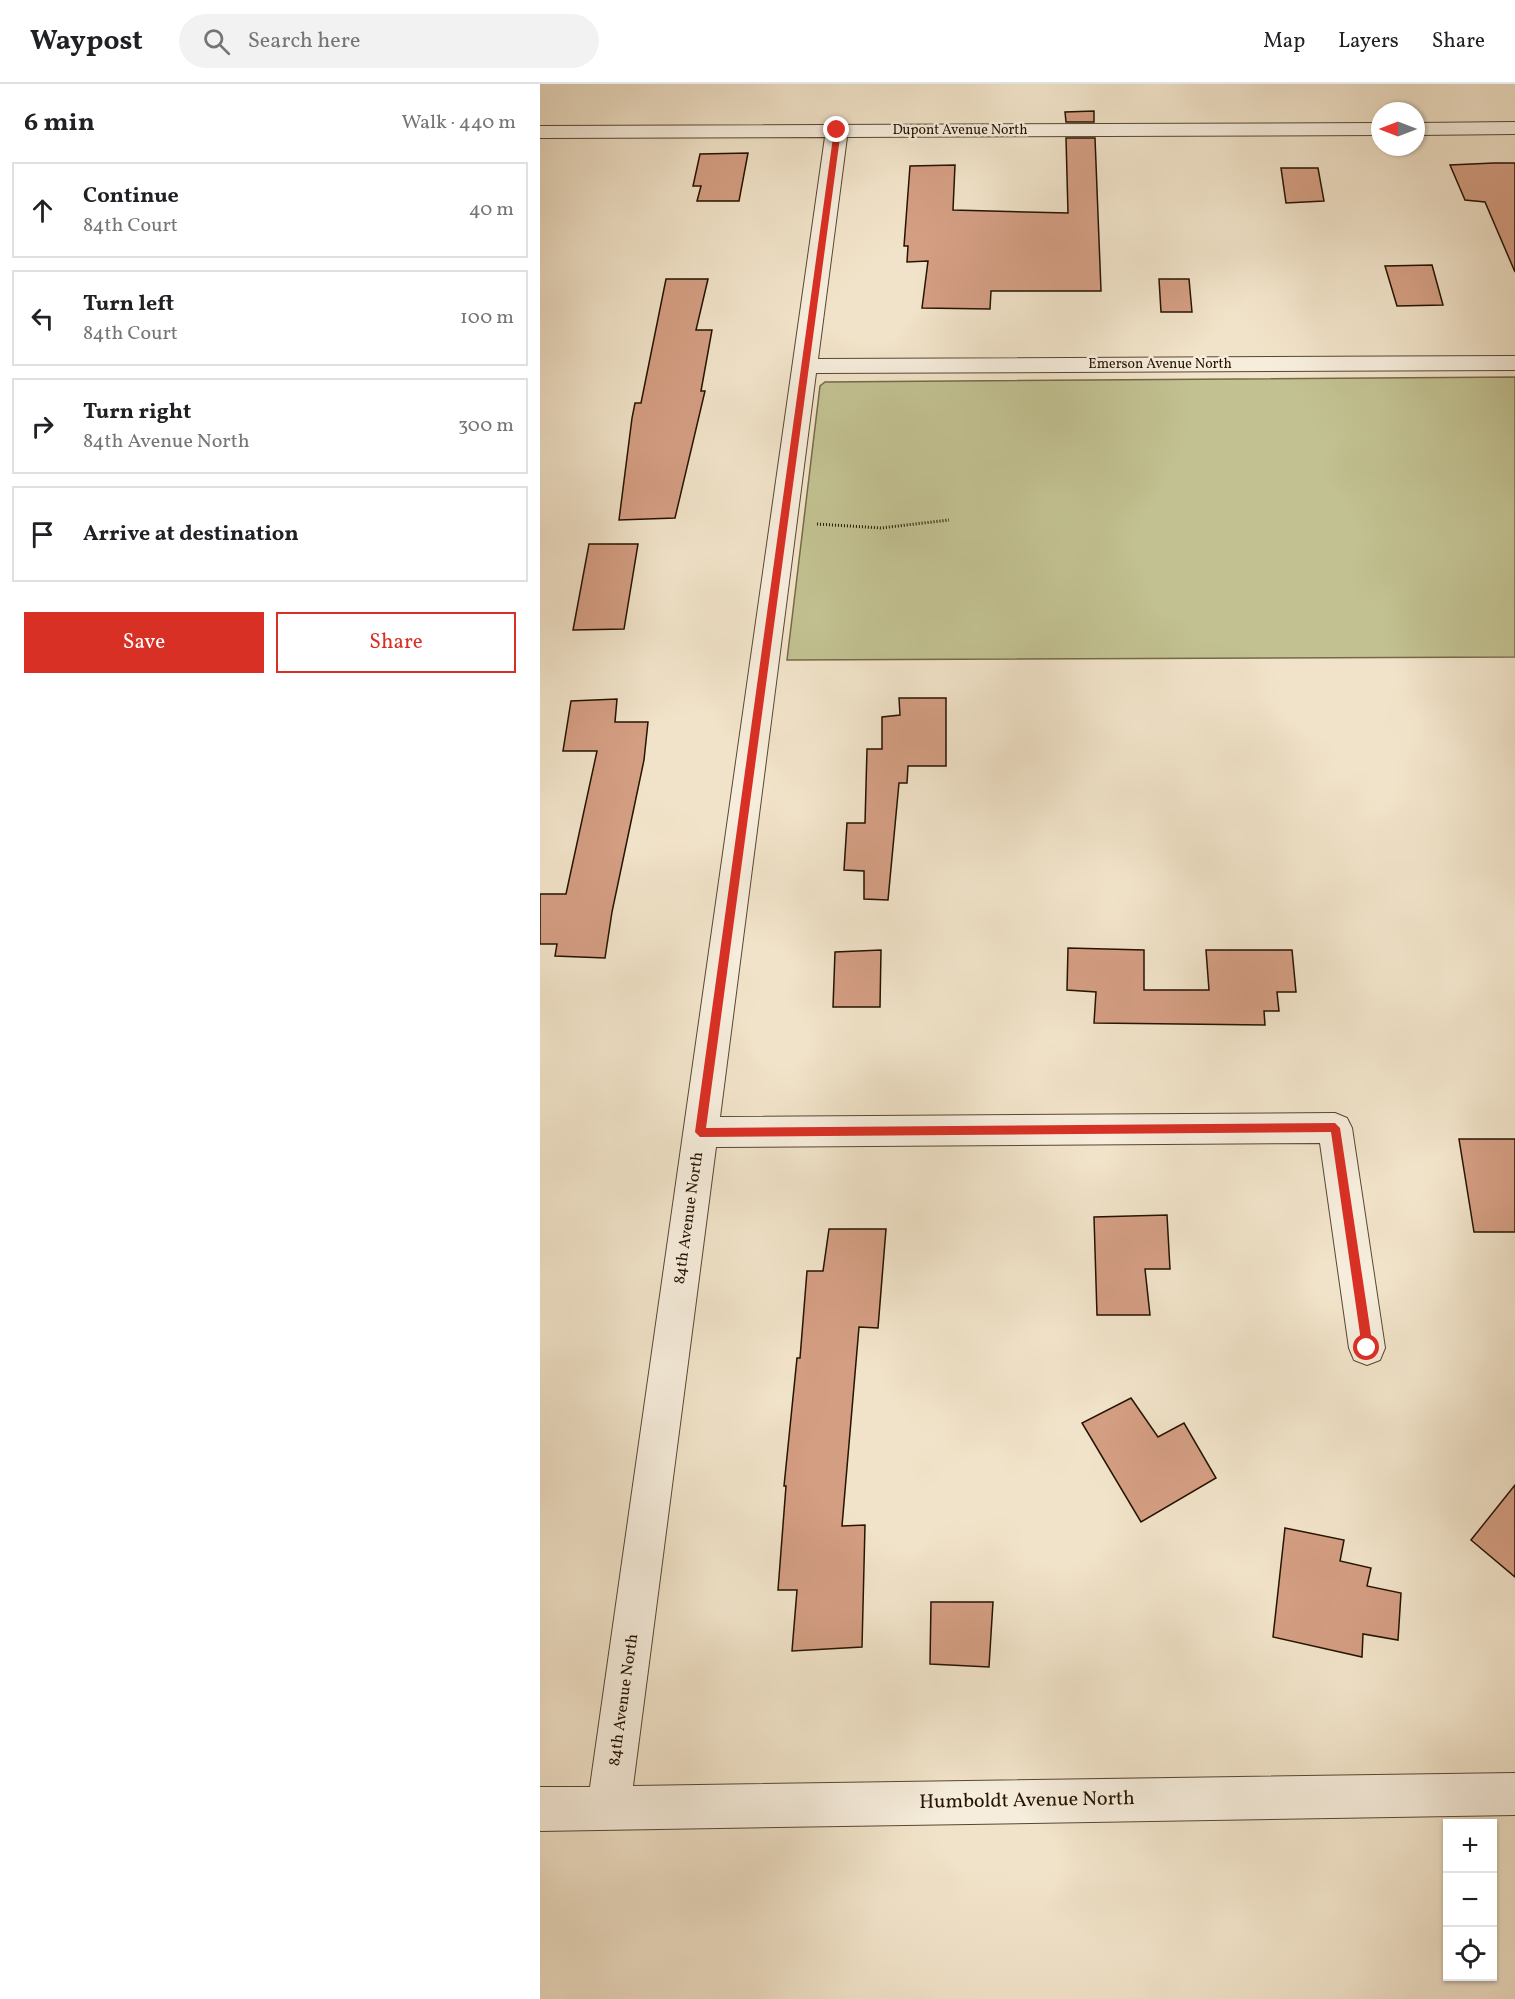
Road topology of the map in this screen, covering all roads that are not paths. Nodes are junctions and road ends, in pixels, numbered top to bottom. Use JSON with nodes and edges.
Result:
{"nodes":[{"id":1,"x":1515,"y":128,"type":"edge"},
{"id":2,"x":1371,"y":129,"type":"edge"},
{"id":3,"x":1425,"y":129,"type":"edge"},
{"id":4,"x":837,"y":130,"type":"junction"},
{"id":5,"x":540,"y":132,"type":"edge"},
{"id":6,"x":1515,"y":363,"type":"edge"},
{"id":7,"x":806,"y":366,"type":"junction"},
{"id":8,"x":700,"y":1132,"type":"junction"},
{"id":9,"x":1367,"y":1348,"type":"dead end"},
{"id":10,"x":1515,"y":1794,"type":"edge"},
{"id":11,"x":609,"y":1807,"type":"junction"},
{"id":12,"x":540,"y":1809,"type":"edge"}],
"edges":[{"from":1,"to":3,"type":"street"},
{"from":2,"to":4,"type":"street","name":"Dupont Avenue North"},
{"from":4,"to":5,"type":"street","name":"Dupont Avenue North"},
{"from":4,"to":7,"type":"street","name":"84th Avenue North"},
{"from":6,"to":7,"type":"street","name":"Emerson Avenue North"},
{"from":7,"to":8,"type":"street","name":"84th Avenue North"},
{"from":8,"to":9,"type":"street"},
{"from":8,"to":11,"type":"street","name":"84th Avenue North"},
{"from":10,"to":11,"type":"street","name":"Humboldt Avenue North"},
{"from":11,"to":12,"type":"street","name":"Humboldt Avenue North"}]}
